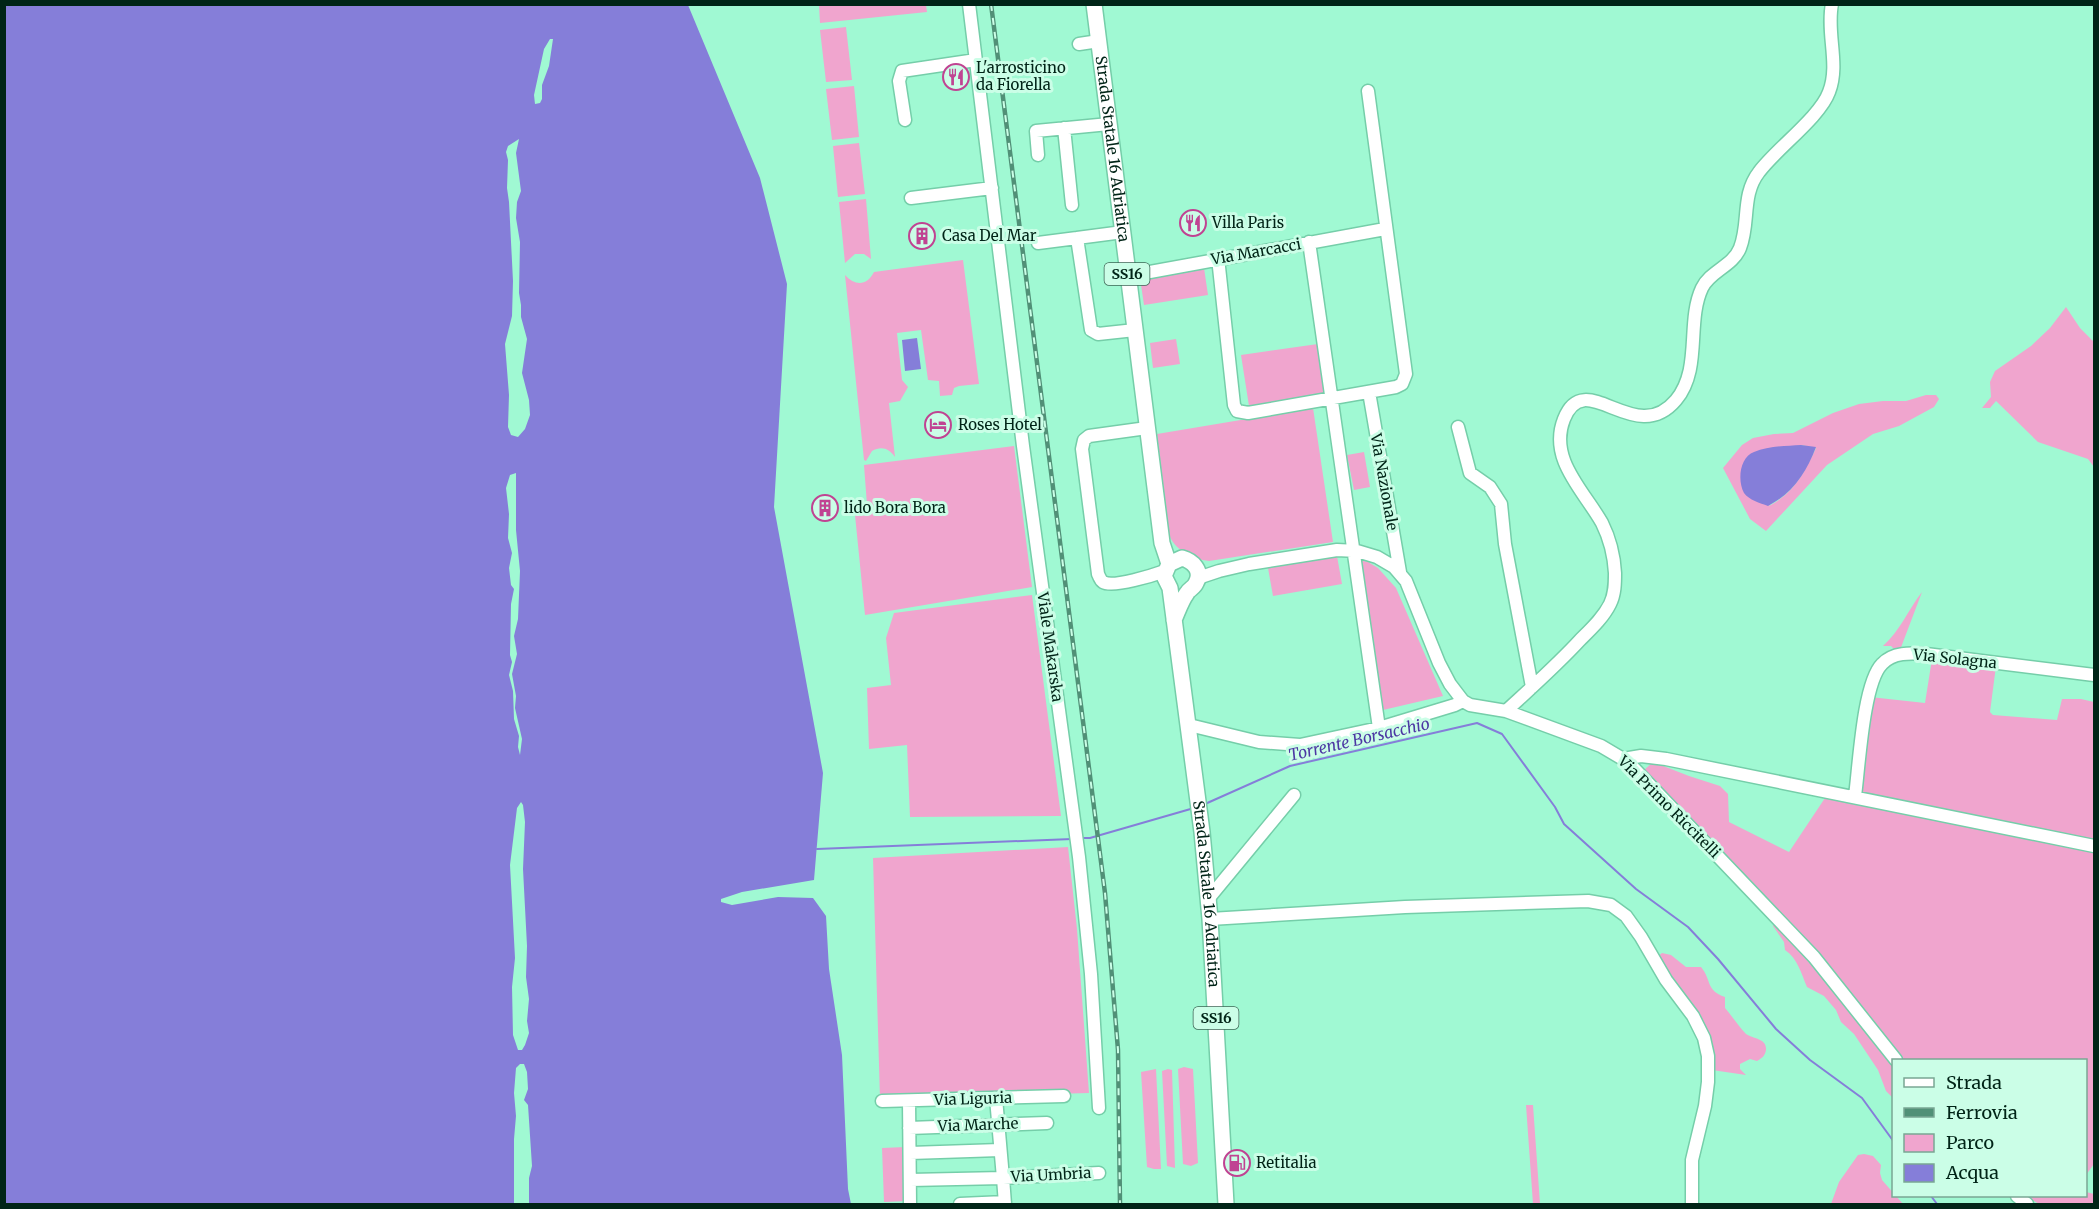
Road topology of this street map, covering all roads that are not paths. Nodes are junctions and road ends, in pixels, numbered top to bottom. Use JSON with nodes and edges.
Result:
{"nodes":[{"id":1,"x":969,"y":4,"type":"edge"},
{"id":2,"x":1094,"y":4,"type":"edge"},
{"id":3,"x":1832,"y":4,"type":"edge"},
{"id":4,"x":1099,"y":41,"type":"junction"},
{"id":5,"x":1079,"y":44,"type":"dead end"},
{"id":6,"x":976,"y":60,"type":"junction"},
{"id":7,"x":1368,"y":91,"type":"dead end"},
{"id":8,"x":1111,"y":113,"type":"junction"},
{"id":9,"x":905,"y":120,"type":"dead end"},
{"id":10,"x":1064,"y":128,"type":"junction"},
{"id":11,"x":1038,"y":155,"type":"dead end"},
{"id":12,"x":992,"y":188,"type":"junction"},
{"id":13,"x":911,"y":198,"type":"dead end"},
{"id":14,"x":1072,"y":205,"type":"dead end"},
{"id":15,"x":1385,"y":229,"type":"junction"},
{"id":16,"x":1123,"y":232,"type":"junction"},
{"id":17,"x":1077,"y":238,"type":"junction"},
{"id":18,"x":1309,"y":242,"type":"junction"},
{"id":19,"x":1038,"y":243,"type":"dead end"},
{"id":20,"x":1218,"y":258,"type":"junction"},
{"id":21,"x":1128,"y":276,"type":"junction"},
{"id":22,"x":1135,"y":330,"type":"junction"},
{"id":23,"x":1369,"y":392,"type":"junction"},
{"id":24,"x":1330,"y":399,"type":"junction"},
{"id":25,"x":1458,"y":427,"type":"dead end"},
{"id":26,"x":1147,"y":428,"type":"junction"},
{"id":27,"x":1352,"y":550,"type":"junction"},
{"id":28,"x":1169,"y":572,"type":"junction"},
{"id":29,"x":1197,"y":572,"type":"junction"},
{"id":30,"x":1400,"y":572,"type":"junction"},
{"id":31,"x":1188,"y":591,"type":"junction"},
{"id":32,"x":1174,"y":620,"type":"junction"},
{"id":33,"x":2094,"y":675,"type":"edge"},
{"id":34,"x":1532,"y":687,"type":"junction"},
{"id":35,"x":1463,"y":701,"type":"junction"},
{"id":36,"x":1506,"y":711,"type":"junction"},
{"id":37,"x":1189,"y":725,"type":"junction"},
{"id":38,"x":1378,"y":728,"type":"junction"},
{"id":39,"x":1623,"y":759,"type":"junction"},
{"id":40,"x":1294,"y":795,"type":"dead end"},
{"id":41,"x":1855,"y":796,"type":"junction"},
{"id":42,"x":2094,"y":846,"type":"edge"},
{"id":43,"x":1209,"y":898,"type":"junction"},
{"id":44,"x":1210,"y":919,"type":"junction"},
{"id":45,"x":1895,"y":1059,"type":"edge"},
{"id":46,"x":1064,"y":1096,"type":"dead end"},
{"id":47,"x":996,"y":1098,"type":"junction"},
{"id":48,"x":882,"y":1101,"type":"dead end"},
{"id":49,"x":909,"y":1101,"type":"junction"},
{"id":50,"x":1099,"y":1108,"type":"dead end"},
{"id":51,"x":1047,"y":1123,"type":"dead end"},
{"id":52,"x":998,"y":1125,"type":"junction"},
{"id":53,"x":909,"y":1128,"type":"junction"},
{"id":54,"x":1000,"y":1150,"type":"junction"},
{"id":55,"x":910,"y":1153,"type":"junction"},
{"id":56,"x":1099,"y":1173,"type":"dead end"},
{"id":57,"x":1003,"y":1178,"type":"junction"},
{"id":58,"x":910,"y":1180,"type":"junction"},
{"id":59,"x":1005,"y":1203,"type":"edge"},
{"id":60,"x":910,"y":1204,"type":"edge"},
{"id":61,"x":960,"y":1204,"type":"edge"},
{"id":62,"x":1226,"y":1204,"type":"edge"},
{"id":63,"x":1692,"y":1204,"type":"edge"}],
"edges":[{"from":1,"to":6,"type":"street","name":"Viale Makarska"},
{"from":2,"to":4,"type":"main road","name":"Strada Statale 16 Adriatica","number":"SS16"},
{"from":3,"to":34,"type":"street"},
{"from":4,"to":5,"type":"street"},
{"from":4,"to":8,"type":"main road","name":"Strada Statale 16 Adriatica","number":"SS16"},
{"from":6,"to":9,"type":"street"},
{"from":6,"to":12,"type":"street","name":"Viale Makarska"},
{"from":7,"to":15,"type":"street"},
{"from":8,"to":10,"type":"street"},
{"from":8,"to":16,"type":"main road","name":"Strada Statale 16 Adriatica","number":"SS16"},
{"from":10,"to":11,"type":"street"},
{"from":10,"to":14,"type":"street"},
{"from":12,"to":13,"type":"street"},
{"from":12,"to":50,"type":"street","name":"Viale Makarska"},
{"from":15,"to":18,"type":"street","name":"Via Marcacci"},
{"from":15,"to":23,"type":"street"},
{"from":16,"to":17,"type":"street"},
{"from":16,"to":21,"type":"main road","name":"Strada Statale 16 Adriatica","number":"SS16"},
{"from":17,"to":19,"type":"street"},
{"from":17,"to":22,"type":"street"},
{"from":18,"to":20,"type":"street","name":"Via Marcacci"},
{"from":18,"to":24,"type":"street"},
{"from":20,"to":21,"type":"street","name":"Via Marcacci"},
{"from":20,"to":24,"type":"street"},
{"from":21,"to":22,"type":"main road","name":"Strada Statale 16 Adriatica","number":"SS16"},
{"from":22,"to":26,"type":"main road","name":"Strada Statale 16 Adriatica","number":"SS16"},
{"from":23,"to":24,"type":"street"},
{"from":23,"to":30,"type":"street","name":"Via Nazionale"},
{"from":24,"to":27,"type":"street"},
{"from":25,"to":34,"type":"street"},
{"from":26,"to":28,"type":"main road","name":"Strada Statale 16 Adriatica","number":"SS16"},
{"from":26,"to":28,"type":"street"},
{"from":27,"to":29,"type":"street"},
{"from":27,"to":30,"type":"street"},
{"from":27,"to":38,"type":"street"},
{"from":28,"to":29,"type":"main road"},
{"from":28,"to":31,"type":"main road"},
{"from":28,"to":32,"type":"main road","name":"Strada Statale 16 Adriatica","number":"SS16"},
{"from":29,"to":31,"type":"main road"},
{"from":30,"to":35,"type":"street","name":"Via Nazionale"},
{"from":31,"to":32,"type":"main road"},
{"from":32,"to":37,"type":"main road","name":"Strada Statale 16 Adriatica","number":"SS16"},
{"from":33,"to":41,"type":"street","name":"Via Solagna"},
{"from":34,"to":36,"type":"street"},
{"from":35,"to":36,"type":"street","name":"Via Primo Riccitelli"},
{"from":35,"to":38,"type":"street"},
{"from":36,"to":39,"type":"street","name":"Via Primo Riccitelli"},
{"from":37,"to":38,"type":"street"},
{"from":37,"to":43,"type":"main road","name":"Strada Statale 16 Adriatica","number":"SS16"},
{"from":39,"to":41,"type":"street"},
{"from":39,"to":45,"type":"street","name":"Via Primo Riccitelli"},
{"from":40,"to":43,"type":"street"},
{"from":41,"to":42,"type":"street"},
{"from":43,"to":44,"type":"main road","name":"Strada Statale 16 Adriatica","number":"SS16"},
{"from":44,"to":62,"type":"main road","name":"Strada Statale 16 Adriatica","number":"SS16"},
{"from":44,"to":63,"type":"street"},
{"from":46,"to":47,"type":"street","name":"Via Liguria"},
{"from":47,"to":49,"type":"street","name":"Via Liguria"},
{"from":47,"to":52,"type":"street"},
{"from":48,"to":49,"type":"street","name":"Via Liguria"},
{"from":49,"to":53,"type":"street"},
{"from":51,"to":52,"type":"street","name":"Via Marche"},
{"from":52,"to":53,"type":"street","name":"Via Marche"},
{"from":52,"to":54,"type":"street"},
{"from":53,"to":55,"type":"street"},
{"from":54,"to":55,"type":"street"},
{"from":54,"to":57,"type":"street"},
{"from":55,"to":58,"type":"street"},
{"from":56,"to":57,"type":"street","name":"Via Umbria"},
{"from":57,"to":58,"type":"street","name":"Via Umbria"},
{"from":57,"to":59,"type":"street","name":"Via Umbria"},
{"from":58,"to":60,"type":"street"},
{"from":59,"to":61,"type":"street"}]}
